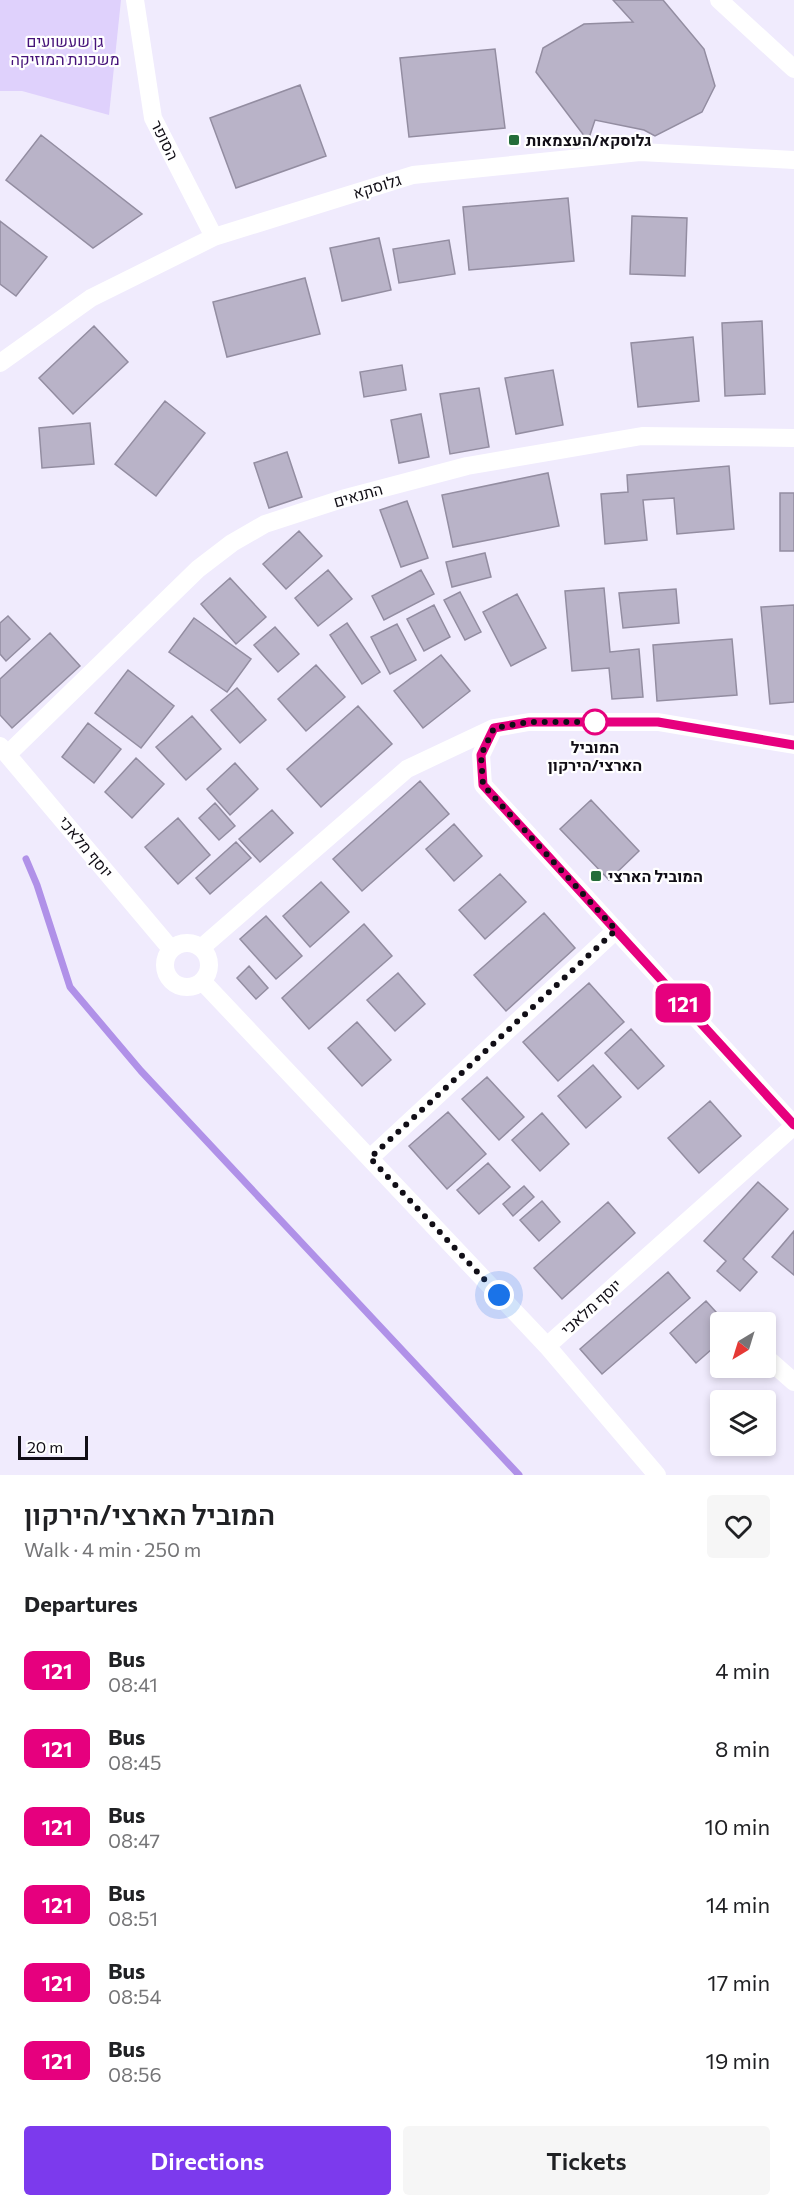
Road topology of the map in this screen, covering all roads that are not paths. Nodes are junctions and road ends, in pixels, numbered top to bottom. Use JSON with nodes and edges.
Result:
{"nodes":[{"id":1,"x":135,"y":0,"type":"edge"},
{"id":2,"x":720,"y":0,"type":"edge"},
{"id":3,"x":794,"y":69,"type":"edge"},
{"id":4,"x":794,"y":160,"type":"edge"},
{"id":5,"x":214,"y":237,"type":"junction"},
{"id":6,"x":0,"y":363,"type":"edge"},
{"id":7,"x":794,"y":438,"type":"edge"},
{"id":8,"x":494,"y":728,"type":"junction"},
{"id":9,"x":794,"y":745,"type":"edge"},
{"id":10,"x":4,"y":750,"type":"edge"},
{"id":11,"x":616,"y":930,"type":"junction"},
{"id":12,"x":201,"y":948,"type":"junction"},
{"id":13,"x":171,"y":949,"type":"junction"},
{"id":14,"x":202,"y":981,"type":"junction"},
{"id":15,"x":794,"y":1125,"type":"edge"},
{"id":16,"x":370,"y":1158,"type":"junction"},
{"id":17,"x":547,"y":1346,"type":"junction"},
{"id":18,"x":776,"y":1366,"type":"edge"},
{"id":19,"x":794,"y":1382,"type":"edge"},
{"id":20,"x":657,"y":1475,"type":"edge"}],
"edges":[{"from":1,"to":5,"type":"street","name":"הסופר"},
{"from":2,"to":3,"type":"street"},
{"from":4,"to":5,"type":"street","name":"גלוסקא"},
{"from":5,"to":6,"type":"street","name":"גלוסקא"},
{"from":7,"to":10,"type":"street","name":"התנאים"},
{"from":8,"to":9,"type":"street"},
{"from":8,"to":11,"type":"street"},
{"from":8,"to":12,"type":"street"},
{"from":10,"to":13,"type":"street","name":"יוסף מלאכי"},
{"from":11,"to":15,"type":"street"},
{"from":11,"to":16,"type":"street"},
{"from":12,"to":13,"type":"street"},
{"from":12,"to":14,"type":"street"},
{"from":13,"to":14,"type":"street"},
{"from":14,"to":16,"type":"street","name":"יוסף מלאכי"},
{"from":15,"to":17,"type":"street","name":"יוסף מלאכי"},
{"from":16,"to":17,"type":"street","name":"יוסף מלאכי"},
{"from":17,"to":20,"type":"street"},
{"from":18,"to":19,"type":"street"}]}
